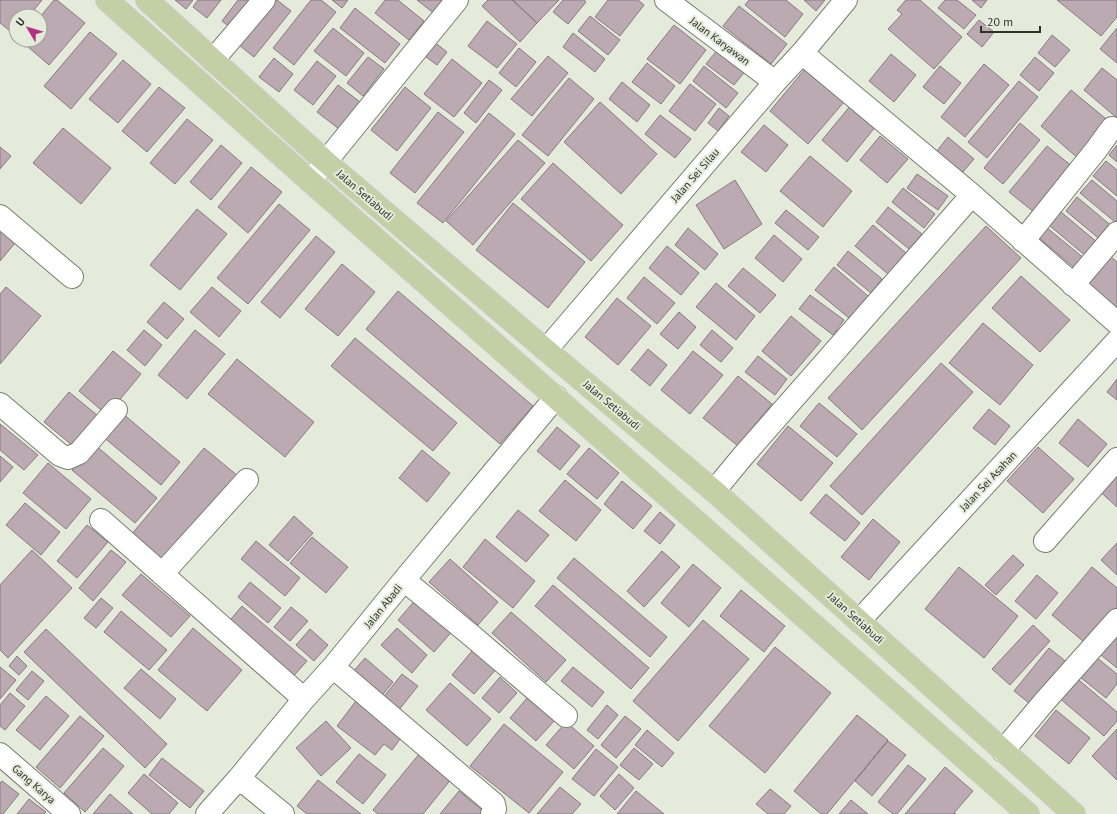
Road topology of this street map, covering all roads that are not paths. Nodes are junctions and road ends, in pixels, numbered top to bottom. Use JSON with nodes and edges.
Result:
{"nodes":[{"id":1,"x":107,"y":0,"type":"edge"},
{"id":2,"x":147,"y":0,"type":"edge"},
{"id":3,"x":264,"y":0,"type":"edge"},
{"id":4,"x":458,"y":0,"type":"edge"},
{"id":5,"x":666,"y":0,"type":"edge"},
{"id":6,"x":846,"y":0,"type":"edge"},
{"id":7,"x":802,"y":53,"type":"junction"},
{"id":8,"x":212,"y":60,"type":"junction"},
{"id":9,"x":774,"y":82,"type":"junction"},
{"id":10,"x":1112,"y":128,"type":"dead end"},
{"id":11,"x":326,"y":162,"type":"junction"},
{"id":12,"x":310,"y":180,"type":"junction"},
{"id":13,"x":972,"y":195,"type":"junction"},
{"id":14,"x":0,"y":216,"type":"edge"},
{"id":15,"x":1117,"y":233,"type":"edge"},
{"id":16,"x":1023,"y":241,"type":"junction"},
{"id":17,"x":72,"y":278,"type":"dead end"},
{"id":18,"x":1074,"y":284,"type":"junction"},
{"id":19,"x":1117,"y":323,"type":"edge"},
{"id":20,"x":1117,"y":341,"type":"edge"},
{"id":21,"x":546,"y":350,"type":"junction"},
{"id":22,"x":556,"y":397,"type":"junction"},
{"id":23,"x":0,"y":404,"type":"edge"},
{"id":24,"x":116,"y":410,"type":"dead end"},
{"id":25,"x":1117,"y":458,"type":"edge"},
{"id":26,"x":247,"y":480,"type":"dead end"},
{"id":27,"x":714,"y":491,"type":"junction"},
{"id":28,"x":101,"y":520,"type":"dead end"},
{"id":29,"x":1044,"y":541,"type":"dead end"},
{"id":30,"x":162,"y":574,"type":"junction"},
{"id":31,"x":404,"y":580,"type":"junction"},
{"id":32,"x":1117,"y":620,"type":"edge"},
{"id":33,"x":859,"y":621,"type":"junction"},
{"id":34,"x":333,"y":667,"type":"junction"},
{"id":35,"x":304,"y":699,"type":"junction"},
{"id":36,"x":566,"y":716,"type":"dead end"},
{"id":37,"x":1003,"y":750,"type":"junction"},
{"id":38,"x":0,"y":754,"type":"edge"},
{"id":39,"x":239,"y":778,"type":"junction"},
{"id":40,"x":1018,"y":811,"type":"edge"},
{"id":41,"x":69,"y":814,"type":"edge"},
{"id":42,"x":207,"y":814,"type":"edge"},
{"id":43,"x":283,"y":814,"type":"edge"},
{"id":44,"x":492,"y":814,"type":"edge"},
{"id":45,"x":1074,"y":814,"type":"edge"}],
"edges":[{"from":1,"to":12,"type":"main road"},
{"from":2,"to":8,"type":"main road","name":"Jalan Setiabudi"},
{"from":3,"to":8,"type":"street"},
{"from":4,"to":11,"type":"street"},
{"from":5,"to":9,"type":"street","name":"Jalan Karyawan"},
{"from":6,"to":7,"type":"street","name":"Jalan Sei Silau"},
{"from":7,"to":9,"type":"street","name":"Jalan Sei Silau"},
{"from":7,"to":13,"type":"street"},
{"from":8,"to":11,"type":"main road","name":"Jalan Setiabudi"},
{"from":9,"to":21,"type":"street","name":"Jalan Sei Silau"},
{"from":10,"to":16,"type":"street"},
{"from":11,"to":12,"type":"street"},
{"from":11,"to":21,"type":"main road","name":"Jalan Setiabudi"},
{"from":12,"to":22,"type":"main road"},
{"from":13,"to":16,"type":"street"},
{"from":13,"to":27,"type":"street"},
{"from":14,"to":17,"type":"street"},
{"from":15,"to":18,"type":"street"},
{"from":16,"to":18,"type":"street"},
{"from":18,"to":19,"type":"street"},
{"from":20,"to":33,"type":"street","name":"Jalan Sei Asahan"},
{"from":21,"to":27,"type":"main road","name":"Jalan Setiabudi"},
{"from":22,"to":31,"type":"street","name":"Jalan Abadi"},
{"from":22,"to":40,"type":"main road"},
{"from":23,"to":24,"type":"street"},
{"from":25,"to":29,"type":"street"},
{"from":26,"to":30,"type":"street"},
{"from":27,"to":33,"type":"main road","name":"Jalan Setiabudi"},
{"from":28,"to":30,"type":"street"},
{"from":30,"to":35,"type":"street"},
{"from":31,"to":34,"type":"street","name":"Jalan Abadi"},
{"from":31,"to":36,"type":"street"},
{"from":32,"to":37,"type":"street"},
{"from":33,"to":37,"type":"main road","name":"Jalan Setiabudi"},
{"from":34,"to":35,"type":"street","name":"Jalan Abadi"},
{"from":34,"to":44,"type":"street"},
{"from":35,"to":39,"type":"street","name":"Jalan Abadi"},
{"from":37,"to":45,"type":"main road","name":"Jalan Setiabudi"},
{"from":38,"to":41,"type":"street","name":"Gang Karya"},
{"from":39,"to":42,"type":"street","name":"Jalan Abadi"},
{"from":39,"to":43,"type":"street"}]}
